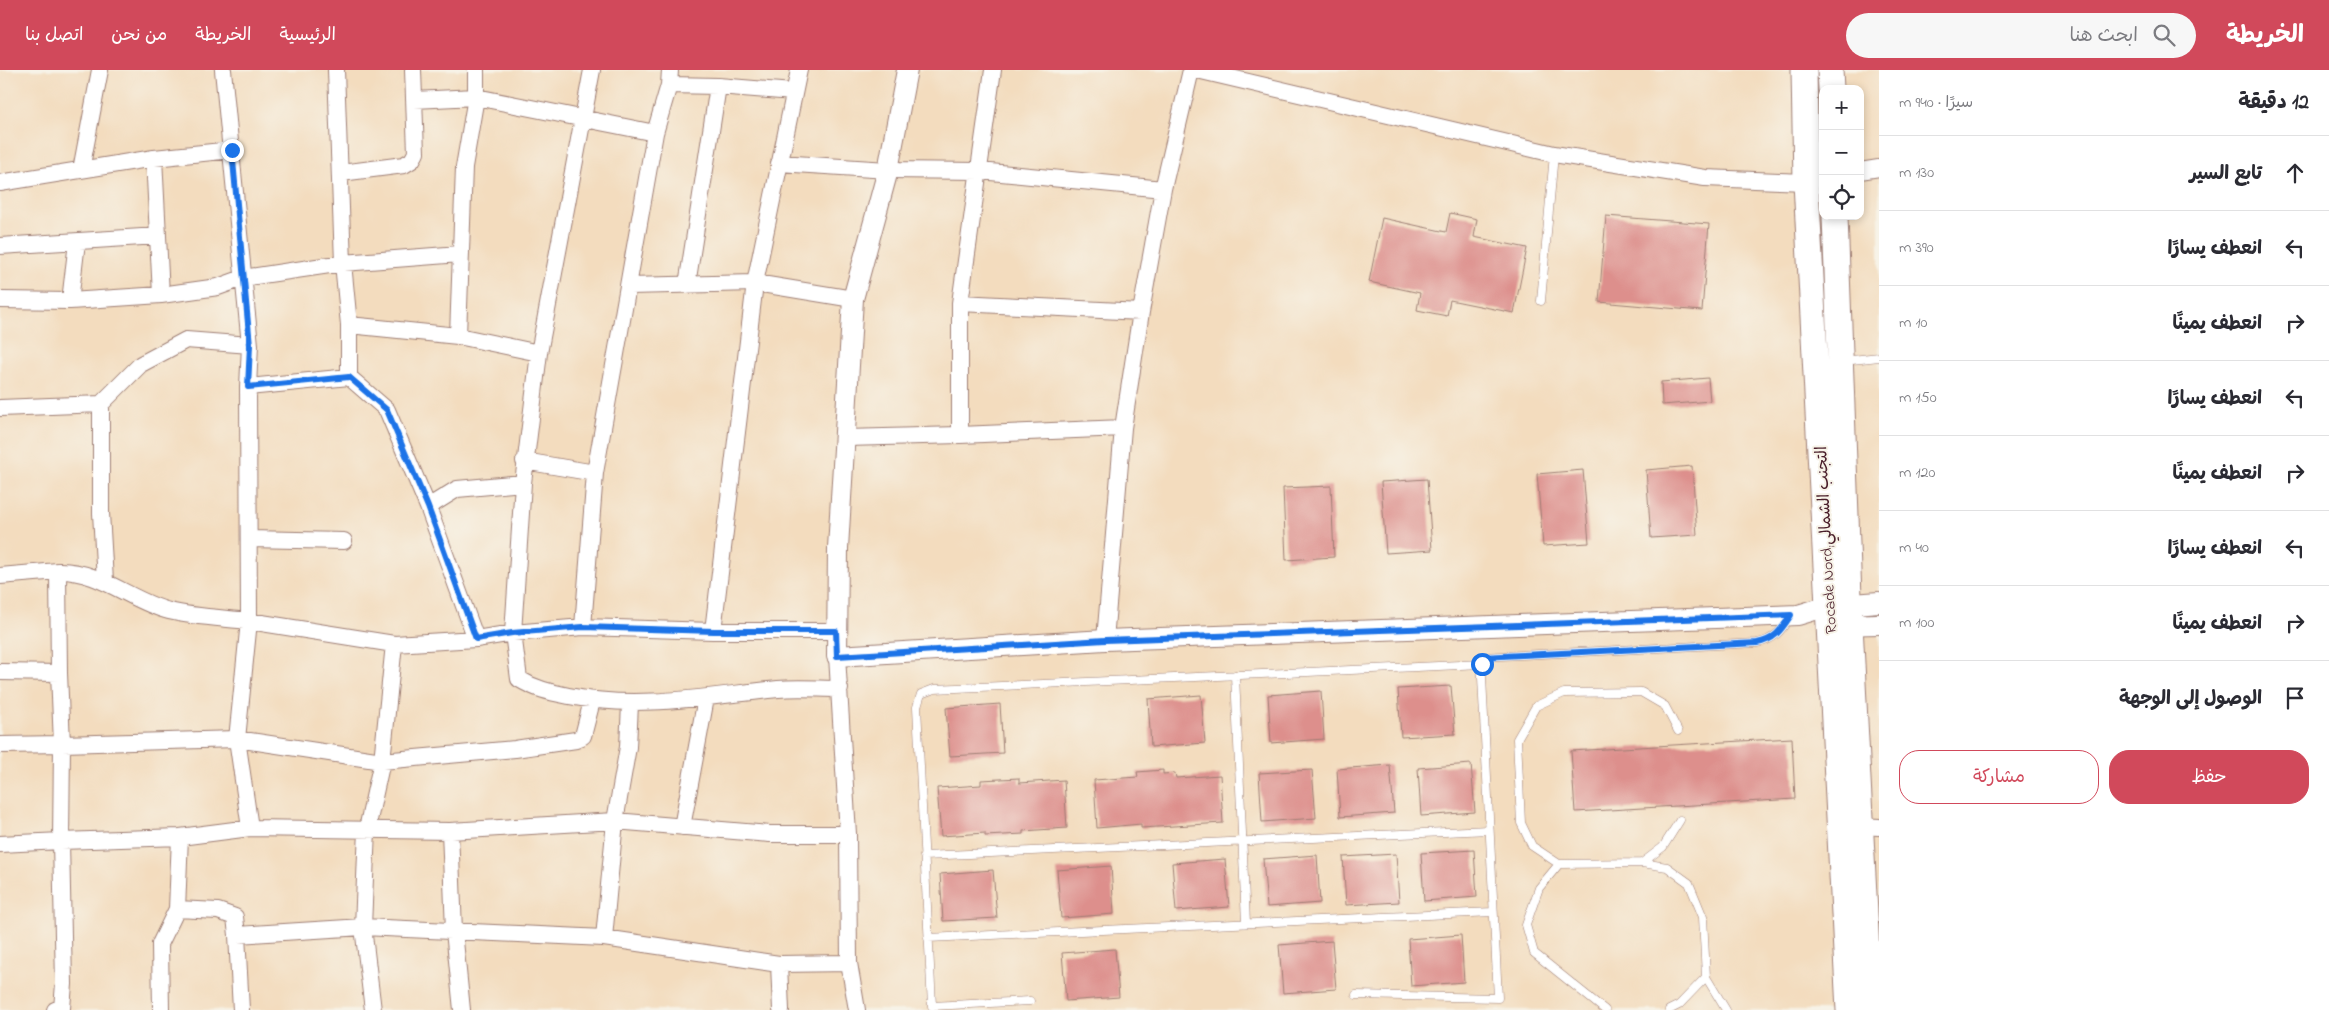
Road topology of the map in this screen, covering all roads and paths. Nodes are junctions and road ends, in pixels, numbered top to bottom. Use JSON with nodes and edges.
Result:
{"nodes":[{"id":1,"x":100,"y":70,"type":"edge"},
{"id":2,"x":223,"y":70,"type":"edge"},
{"id":3,"x":336,"y":70,"type":"edge"},
{"id":4,"x":413,"y":70,"type":"edge"},
{"id":5,"x":476,"y":70,"type":"edge"},
{"id":6,"x":592,"y":70,"type":"edge"},
{"id":7,"x":799,"y":70,"type":"edge"},
{"id":8,"x":907,"y":70,"type":"edge"},
{"id":9,"x":993,"y":70,"type":"edge"},
{"id":10,"x":1191,"y":70,"type":"edge"},
{"id":11,"x":1197,"y":70,"type":"edge"},
{"id":12,"x":1804,"y":70,"type":"edge"},
{"id":13,"x":1830,"y":70,"type":"edge"},
{"id":14,"x":669,"y":78,"type":"edge"},
{"id":15,"x":1831,"y":85,"type":"edge"},
{"id":16,"x":718,"y":86,"type":"junction"},
{"id":17,"x":793,"y":92,"type":"junction"},
{"id":18,"x":476,"y":97,"type":"junction"},
{"id":19,"x":414,"y":100,"type":"junction"},
{"id":20,"x":582,"y":117,"type":"junction"},
{"id":21,"x":655,"y":133,"type":"junction"},
{"id":22,"x":232,"y":150,"type":"junction"},
{"id":23,"x":1554,"y":154,"type":"junction"},
{"id":24,"x":154,"y":158,"type":"junction"},
{"id":25,"x":779,"y":163,"type":"junction"},
{"id":26,"x":1879,"y":168,"type":"edge"},
{"id":27,"x":82,"y":170,"type":"junction"},
{"id":28,"x":888,"y":170,"type":"junction"},
{"id":29,"x":1864,"y":170,"type":"edge"},
{"id":30,"x":980,"y":171,"type":"junction"},
{"id":31,"x":341,"y":173,"type":"junction"},
{"id":32,"x":1814,"y":180,"type":"edge"},
{"id":33,"x":0,"y":184,"type":"edge"},
{"id":34,"x":1163,"y":189,"type":"junction"},
{"id":35,"x":1835,"y":220,"type":"edge"},
{"id":36,"x":158,"y":236,"type":"junction"},
{"id":37,"x":77,"y":242,"type":"junction"},
{"id":38,"x":0,"y":246,"type":"edge"},
{"id":39,"x":460,"y":254,"type":"junction"},
{"id":40,"x":343,"y":263,"type":"junction"},
{"id":41,"x":243,"y":278,"type":"junction"},
{"id":42,"x":755,"y":283,"type":"junction"},
{"id":43,"x":687,"y":285,"type":"junction"},
{"id":44,"x":629,"y":286,"type":"junction"},
{"id":45,"x":161,"y":294,"type":"junction"},
{"id":46,"x":853,"y":299,"type":"junction"},
{"id":47,"x":0,"y":300,"type":"edge"},
{"id":48,"x":70,"y":301,"type":"junction"},
{"id":49,"x":1541,"y":301,"type":"dead end"},
{"id":50,"x":960,"y":303,"type":"junction"},
{"id":51,"x":1140,"y":312,"type":"junction"},
{"id":52,"x":349,"y":325,"type":"junction"},
{"id":53,"x":458,"y":336,"type":"junction"},
{"id":54,"x":250,"y":345,"type":"junction"},
{"id":55,"x":539,"y":353,"type":"junction"},
{"id":56,"x":1879,"y":357,"type":"edge"},
{"id":57,"x":1841,"y":361,"type":"junction"},
{"id":58,"x":349,"y":377,"type":"junction"},
{"id":59,"x":248,"y":387,"type":"junction"},
{"id":60,"x":101,"y":404,"type":"junction"},
{"id":61,"x":0,"y":408,"type":"edge"},
{"id":62,"x":1123,"y":428,"type":"junction"},
{"id":63,"x":960,"y":435,"type":"junction"},
{"id":64,"x":846,"y":438,"type":"junction"},
{"id":65,"x":524,"y":461,"type":"junction"},
{"id":66,"x":595,"y":473,"type":"junction"},
{"id":67,"x":523,"y":483,"type":"junction"},
{"id":68,"x":428,"y":507,"type":"junction"},
{"id":69,"x":248,"y":538,"type":"junction"},
{"id":70,"x":344,"y":541,"type":"dead end"},
{"id":71,"x":58,"y":571,"type":"junction"},
{"id":72,"x":0,"y":576,"type":"edge"},
{"id":73,"x":105,"y":581,"type":"junction"},
{"id":74,"x":1879,"y":602,"type":"edge"},
{"id":75,"x":1794,"y":615,"type":"junction"},
{"id":76,"x":1839,"y":615,"type":"junction"},
{"id":77,"x":249,"y":621,"type":"junction"},
{"id":78,"x":1879,"y":624,"type":"edge"},
{"id":79,"x":583,"y":627,"type":"junction"},
{"id":80,"x":714,"y":631,"type":"junction"},
{"id":81,"x":836,"y":631,"type":"junction"},
{"id":82,"x":512,"y":633,"type":"junction"},
{"id":83,"x":476,"y":639,"type":"junction"},
{"id":84,"x":1105,"y":640,"type":"junction"},
{"id":85,"x":394,"y":644,"type":"junction"},
{"id":86,"x":837,"y":656,"type":"junction"},
{"id":87,"x":1482,"y":664,"type":"junction"},
{"id":88,"x":0,"y":672,"type":"edge"},
{"id":89,"x":59,"y":673,"type":"junction"},
{"id":90,"x":1235,"y":675,"type":"junction"},
{"id":91,"x":840,"y":689,"type":"junction"},
{"id":92,"x":706,"y":698,"type":"junction"},
{"id":93,"x":592,"y":701,"type":"junction"},
{"id":94,"x":630,"y":704,"type":"junction"},
{"id":95,"x":1678,"y":731,"type":"dead end"},
{"id":96,"x":238,"y":739,"type":"junction"},
{"id":97,"x":62,"y":744,"type":"junction"},
{"id":98,"x":0,"y":745,"type":"edge"},
{"id":99,"x":382,"y":761,"type":"junction"},
{"id":100,"x":1680,"y":820,"type":"dead end"},
{"id":101,"x":615,"y":821,"type":"junction"},
{"id":102,"x":1870,"y":826,"type":"edge"},
{"id":103,"x":682,"y":827,"type":"junction"},
{"id":104,"x":250,"y":828,"type":"junction"},
{"id":105,"x":367,"y":829,"type":"junction"},
{"id":106,"x":1490,"y":830,"type":"junction"},
{"id":107,"x":450,"y":831,"type":"junction"},
{"id":108,"x":848,"y":834,"type":"junction"},
{"id":109,"x":180,"y":837,"type":"junction"},
{"id":110,"x":61,"y":841,"type":"junction"},
{"id":111,"x":1242,"y":841,"type":"junction"},
{"id":112,"x":0,"y":844,"type":"edge"},
{"id":113,"x":924,"y":856,"type":"junction"},
{"id":114,"x":1559,"y":864,"type":"junction"},
{"id":115,"x":1642,"y":864,"type":"junction"},
{"id":116,"x":177,"y":909,"type":"junction"},
{"id":117,"x":1494,"y":912,"type":"junction"},
{"id":118,"x":1246,"y":924,"type":"junction"},
{"id":119,"x":363,"y":927,"type":"junction"},
{"id":120,"x":454,"y":931,"type":"junction"},
{"id":121,"x":237,"y":935,"type":"junction"},
{"id":122,"x":604,"y":938,"type":"junction"},
{"id":123,"x":928,"y":938,"type":"junction"},
{"id":124,"x":849,"y":963,"type":"junction"},
{"id":125,"x":779,"y":964,"type":"junction"},
{"id":126,"x":1706,"y":977,"type":"junction"},
{"id":127,"x":1356,"y":995,"type":"dead end"},
{"id":128,"x":1030,"y":1001,"type":"dead end"},
{"id":129,"x":55,"y":1010,"type":"edge"},
{"id":130,"x":161,"y":1010,"type":"edge"},
{"id":131,"x":242,"y":1010,"type":"edge"},
{"id":132,"x":373,"y":1010,"type":"edge"},
{"id":133,"x":462,"y":1010,"type":"edge"},
{"id":134,"x":780,"y":1010,"type":"edge"},
{"id":135,"x":857,"y":1010,"type":"edge"},
{"id":136,"x":1605,"y":1010,"type":"edge"},
{"id":137,"x":1669,"y":1010,"type":"edge"},
{"id":138,"x":1726,"y":1010,"type":"edge"},
{"id":139,"x":1849,"y":1010,"type":"edge"},
{"id":140,"x":1870,"y":1010,"type":"edge"}],
"edges":[{"from":1,"to":27,"type":"street"},
{"from":2,"to":22,"type":"street"},
{"from":3,"to":31,"type":"street"},
{"from":4,"to":19,"type":"street"},
{"from":5,"to":18,"type":"street"},
{"from":6,"to":20,"type":"street"},
{"from":7,"to":17,"type":"street"},
{"from":8,"to":28,"type":"street"},
{"from":9,"to":30,"type":"street"},
{"from":10,"to":34,"type":"street"},
{"from":11,"to":23,"type":"street"},
{"from":12,"to":32,"type":"main road","name":"Rocade Nord,التجنب الشمالي"},
{"from":13,"to":15,"type":"main road"},
{"from":14,"to":16,"type":"street"},
{"from":14,"to":21,"type":"street"},
{"from":16,"to":17,"type":"street"},
{"from":16,"to":43,"type":"street"},
{"from":17,"to":25,"type":"street"},
{"from":18,"to":19,"type":"street"},
{"from":18,"to":20,"type":"street"},
{"from":18,"to":39,"type":"street"},
{"from":19,"to":31,"type":"street"},
{"from":20,"to":21,"type":"street"},
{"from":20,"to":55,"type":"street"},
{"from":21,"to":44,"type":"street"},
{"from":22,"to":24,"type":"street"},
{"from":22,"to":41,"type":"street"},
{"from":23,"to":32,"type":"street"},
{"from":23,"to":49,"type":"lane"},
{"from":24,"to":27,"type":"street"},
{"from":24,"to":36,"type":"street"},
{"from":25,"to":28,"type":"street"},
{"from":25,"to":42,"type":"street"},
{"from":26,"to":29,"type":"street"},
{"from":27,"to":33,"type":"street"},
{"from":28,"to":30,"type":"street"},
{"from":28,"to":46,"type":"street"},
{"from":30,"to":34,"type":"street"},
{"from":30,"to":50,"type":"street"},
{"from":31,"to":40,"type":"street"},
{"from":32,"to":76,"type":"main road","name":"Rocade Nord,التجنب الشمالي"},
{"from":34,"to":51,"type":"street"},
{"from":35,"to":57,"type":"main road","name":"Rocade Nord,التجنب الشمالي"},
{"from":36,"to":37,"type":"street"},
{"from":36,"to":45,"type":"street"},
{"from":37,"to":38,"type":"street"},
{"from":37,"to":48,"type":"street"},
{"from":39,"to":40,"type":"street"},
{"from":39,"to":53,"type":"street"},
{"from":40,"to":41,"type":"street"},
{"from":40,"to":52,"type":"street"},
{"from":41,"to":45,"type":"street"},
{"from":41,"to":54,"type":"street"},
{"from":42,"to":43,"type":"street"},
{"from":42,"to":46,"type":"street"},
{"from":42,"to":80,"type":"street"},
{"from":43,"to":44,"type":"street"},
{"from":44,"to":66,"type":"street"},
{"from":45,"to":48,"type":"street"},
{"from":46,"to":64,"type":"street"},
{"from":47,"to":48,"type":"street"},
{"from":50,"to":51,"type":"street"},
{"from":50,"to":63,"type":"street"},
{"from":51,"to":62,"type":"street"},
{"from":52,"to":53,"type":"street"},
{"from":52,"to":58,"type":"street"},
{"from":53,"to":55,"type":"street"},
{"from":54,"to":59,"type":"street"},
{"from":54,"to":60,"type":"street"},
{"from":55,"to":65,"type":"street"},
{"from":56,"to":57,"type":"lane"},
{"from":57,"to":76,"type":"main road","name":"Rocade Nord,التجنب الشمالي"},
{"from":58,"to":59,"type":"street"},
{"from":58,"to":68,"type":"street"},
{"from":59,"to":69,"type":"street"},
{"from":60,"to":61,"type":"street"},
{"from":60,"to":73,"type":"street"},
{"from":62,"to":63,"type":"street"},
{"from":62,"to":84,"type":"street"},
{"from":63,"to":64,"type":"street"},
{"from":64,"to":81,"type":"street"},
{"from":65,"to":66,"type":"street"},
{"from":65,"to":67,"type":"street"},
{"from":66,"to":79,"type":"street"},
{"from":67,"to":68,"type":"street"},
{"from":67,"to":82,"type":"street"},
{"from":68,"to":83,"type":"street"},
{"from":69,"to":70,"type":"street"},
{"from":69,"to":77,"type":"street"},
{"from":71,"to":72,"type":"street"},
{"from":71,"to":73,"type":"street"},
{"from":71,"to":89,"type":"street"},
{"from":73,"to":77,"type":"street"},
{"from":74,"to":76,"type":"street"},
{"from":75,"to":76,"type":"street"},
{"from":75,"to":84,"type":"street"},
{"from":75,"to":87,"type":"lane"},
{"from":76,"to":78,"type":"street"},
{"from":76,"to":102,"type":"main road","name":"Rocade Nord,التجنب الشمالي"},
{"from":76,"to":139,"type":"main road","name":"Rocade Nord,التجنب الشمالي"},
{"from":77,"to":85,"type":"street"},
{"from":77,"to":96,"type":"street"},
{"from":79,"to":80,"type":"street"},
{"from":79,"to":82,"type":"street"},
{"from":80,"to":81,"type":"street"},
{"from":81,"to":86,"type":"street"},
{"from":82,"to":83,"type":"street"},
{"from":82,"to":93,"type":"street"},
{"from":83,"to":85,"type":"street"},
{"from":84,"to":86,"type":"street"},
{"from":85,"to":99,"type":"street"},
{"from":86,"to":91,"type":"street"},
{"from":87,"to":90,"type":"lane"},
{"from":87,"to":106,"type":"lane"},
{"from":88,"to":89,"type":"street"},
{"from":89,"to":97,"type":"street"},
{"from":90,"to":111,"type":"lane"},
{"from":90,"to":113,"type":"lane"},
{"from":91,"to":92,"type":"street"},
{"from":91,"to":108,"type":"street"},
{"from":92,"to":94,"type":"street"},
{"from":92,"to":103,"type":"street"},
{"from":93,"to":94,"type":"street"},
{"from":93,"to":99,"type":"street"},
{"from":94,"to":101,"type":"street"},
{"from":95,"to":114,"type":"lane"},
{"from":96,"to":97,"type":"street"},
{"from":96,"to":99,"type":"street"},
{"from":96,"to":104,"type":"street"},
{"from":97,"to":98,"type":"street"},
{"from":97,"to":110,"type":"street"},
{"from":99,"to":105,"type":"street"},
{"from":100,"to":115,"type":"lane"},
{"from":101,"to":103,"type":"street"},
{"from":101,"to":107,"type":"street"},
{"from":101,"to":122,"type":"street"},
{"from":102,"to":140,"type":"main road","name":"Rocade Nord,التجنب الشمالي"},
{"from":103,"to":108,"type":"street"},
{"from":104,"to":105,"type":"street"},
{"from":104,"to":109,"type":"street"},
{"from":105,"to":107,"type":"street"},
{"from":105,"to":119,"type":"street"},
{"from":106,"to":111,"type":"lane"},
{"from":106,"to":117,"type":"lane"},
{"from":107,"to":120,"type":"street"},
{"from":108,"to":124,"type":"street"},
{"from":109,"to":110,"type":"street"},
{"from":109,"to":116,"type":"street"},
{"from":110,"to":112,"type":"street"},
{"from":110,"to":129,"type":"street"},
{"from":111,"to":113,"type":"lane"},
{"from":111,"to":118,"type":"lane"},
{"from":113,"to":123,"type":"lane"},
{"from":114,"to":115,"type":"lane"},
{"from":114,"to":136,"type":"lane"},
{"from":115,"to":126,"type":"lane"},
{"from":116,"to":121,"type":"street"},
{"from":116,"to":130,"type":"street"},
{"from":117,"to":118,"type":"lane"},
{"from":117,"to":127,"type":"lane"},
{"from":118,"to":123,"type":"lane"},
{"from":119,"to":120,"type":"street"},
{"from":119,"to":121,"type":"street"},
{"from":119,"to":132,"type":"street"},
{"from":120,"to":122,"type":"street"},
{"from":120,"to":133,"type":"street"},
{"from":121,"to":131,"type":"street"},
{"from":122,"to":125,"type":"street"},
{"from":123,"to":128,"type":"lane"},
{"from":124,"to":125,"type":"street"},
{"from":124,"to":135,"type":"street"},
{"from":125,"to":134,"type":"street"},
{"from":126,"to":137,"type":"lane"},
{"from":126,"to":138,"type":"lane"}]}
